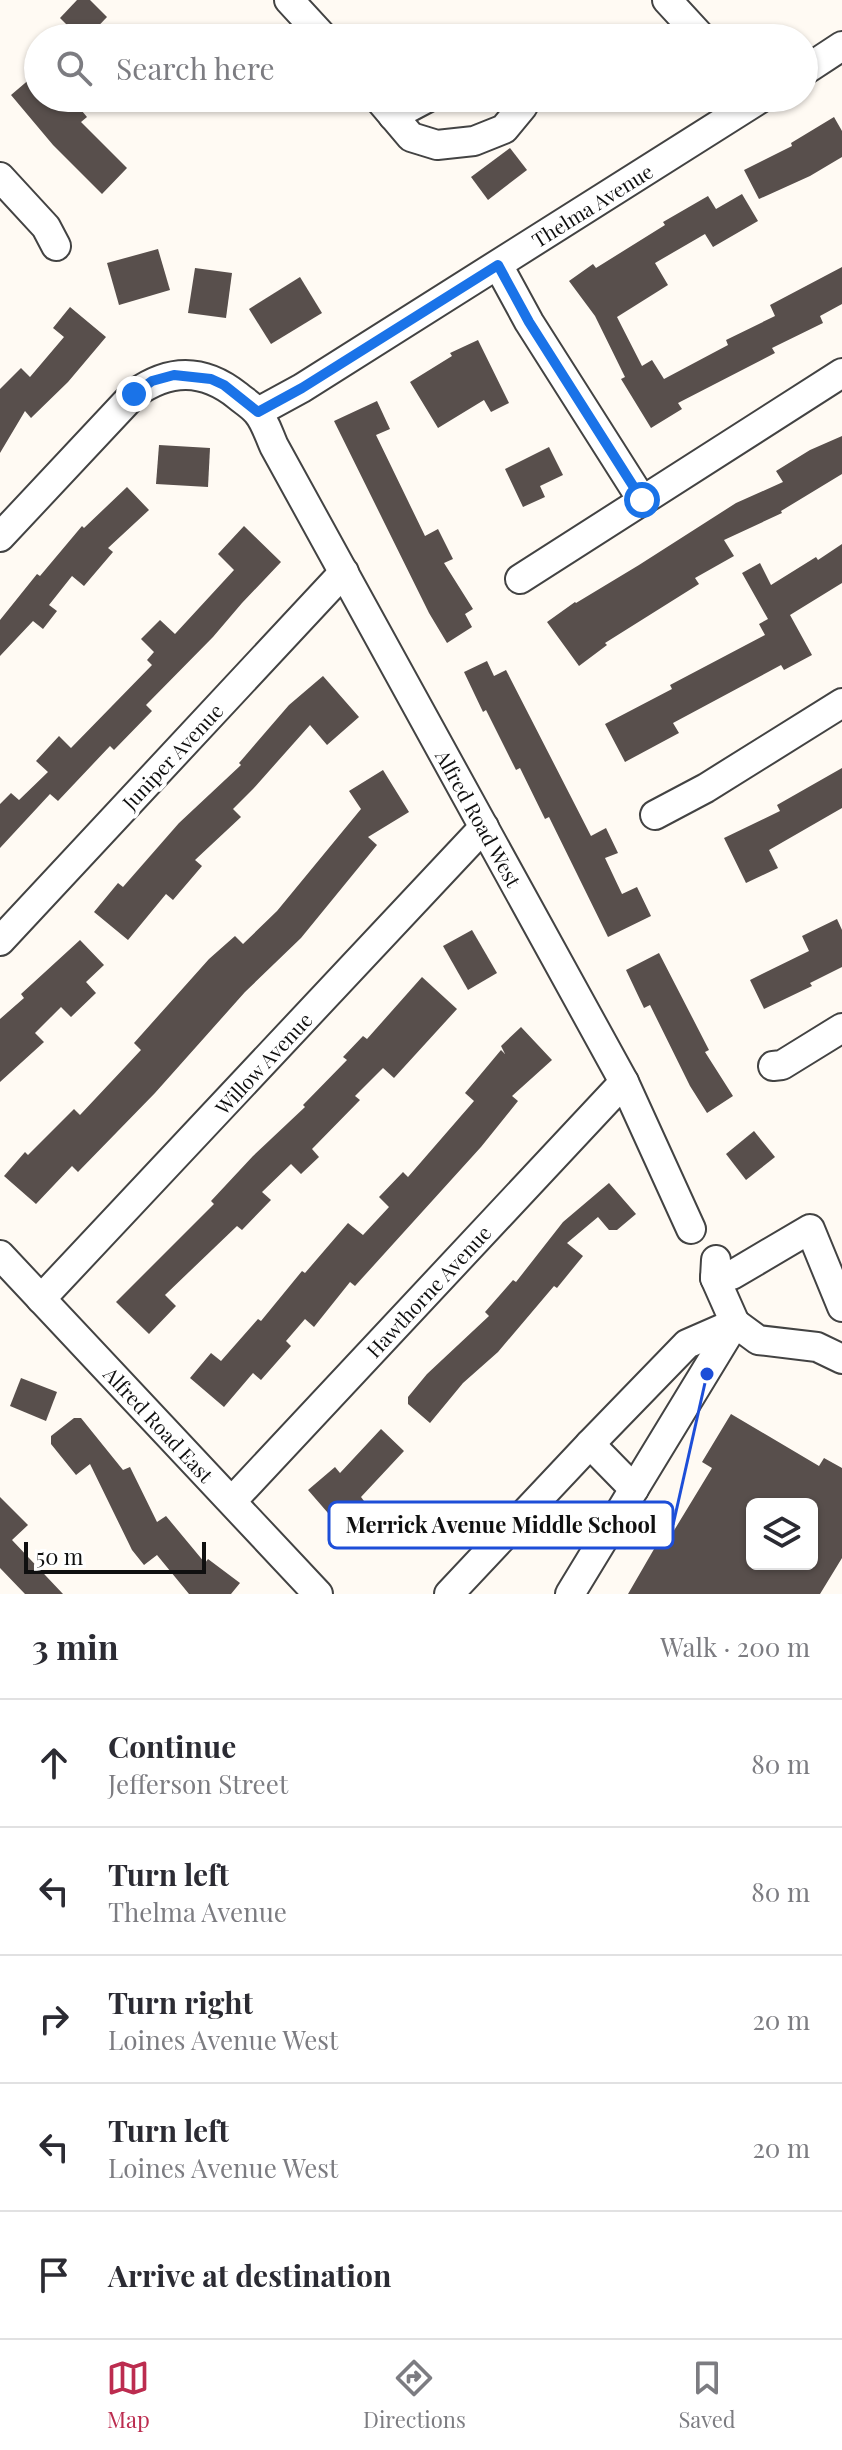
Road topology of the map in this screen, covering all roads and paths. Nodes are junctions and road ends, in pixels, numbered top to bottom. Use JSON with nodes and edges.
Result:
{"nodes":[{"id":1,"x":667,"y":0,"type":"edge"},
{"id":2,"x":296,"y":7,"type":"edge"},
{"id":3,"x":311,"y":24,"type":"edge"},
{"id":4,"x":689,"y":24,"type":"edge"},
{"id":5,"x":842,"y":46,"type":"edge"},
{"id":6,"x":818,"y":62,"type":"edge"},
{"id":7,"x":389,"y":112,"type":"edge"},
{"id":8,"x":518,"y":112,"type":"edge"},
{"id":9,"x":738,"y":112,"type":"edge"},
{"id":10,"x":0,"y":177,"type":"edge"},
{"id":11,"x":56,"y":246,"type":"dead end"},
{"id":12,"x":498,"y":265,"type":"junction"},
{"id":13,"x":842,"y":373,"type":"edge"},
{"id":14,"x":258,"y":412,"type":"junction"},
{"id":15,"x":642,"y":500,"type":"junction"},
{"id":16,"x":0,"y":537,"type":"edge"},
{"id":17,"x":344,"y":572,"type":"junction"},
{"id":18,"x":520,"y":579,"type":"dead end"},
{"id":19,"x":842,"y":703,"type":"edge"},
{"id":20,"x":655,"y":815,"type":"dead end"},
{"id":21,"x":484,"y":827,"type":"junction"},
{"id":22,"x":0,"y":941,"type":"edge"},
{"id":23,"x":842,"y":1028,"type":"edge"},
{"id":24,"x":773,"y":1066,"type":"dead end"},
{"id":25,"x":624,"y":1082,"type":"junction"},
{"id":26,"x":691,"y":1229,"type":"dead end"},
{"id":27,"x":0,"y":1255,"type":"edge"},
{"id":28,"x":41,"y":1299,"type":"junction"},
{"id":29,"x":842,"y":1307,"type":"edge"},
{"id":30,"x":735,"y":1323,"type":"junction"},
{"id":31,"x":842,"y":1359,"type":"edge"},
{"id":32,"x":590,"y":1444,"type":"junction"},
{"id":33,"x":634,"y":1489,"type":"junction"},
{"id":34,"x":232,"y":1501,"type":"junction"},
{"id":35,"x":318,"y":1594,"type":"edge"},
{"id":36,"x":449,"y":1594,"type":"edge"},
{"id":37,"x":570,"y":1594,"type":"edge"}],
"edges":[{"from":1,"to":4,"type":"street"},
{"from":2,"to":3,"type":"street"},
{"from":5,"to":6,"type":"street"},
{"from":7,"to":8,"type":"street"},
{"from":9,"to":12,"type":"street","name":"Thelma Avenue"},
{"from":10,"to":11,"type":"street"},
{"from":12,"to":14,"type":"street","name":"Thelma Avenue"},
{"from":12,"to":15,"type":"street"},
{"from":13,"to":15,"type":"street"},
{"from":14,"to":16,"type":"street"},
{"from":14,"to":17,"type":"street","name":"Alfred Road West"},
{"from":15,"to":18,"type":"street"},
{"from":17,"to":21,"type":"street","name":"Alfred Road West"},
{"from":17,"to":22,"type":"street","name":"Juniper Avenue"},
{"from":19,"to":20,"type":"street"},
{"from":21,"to":25,"type":"street","name":"Alfred Road West"},
{"from":21,"to":28,"type":"street","name":"Willow Avenue"},
{"from":23,"to":24,"type":"street"},
{"from":25,"to":26,"type":"street","name":"Alfred Road West"},
{"from":25,"to":34,"type":"street","name":"Hawthorne Avenue"},
{"from":27,"to":28,"type":"street","name":"Alfred Road East"},
{"from":28,"to":34,"type":"street","name":"Alfred Road East"},
{"from":29,"to":30,"type":"street"},
{"from":30,"to":31,"type":"street"},
{"from":30,"to":32,"type":"street"},
{"from":30,"to":33,"type":"street"},
{"from":32,"to":33,"type":"street"},
{"from":32,"to":36,"type":"street"},
{"from":33,"to":37,"type":"street"},
{"from":34,"to":35,"type":"street","name":"Alfred Road East"}]}
